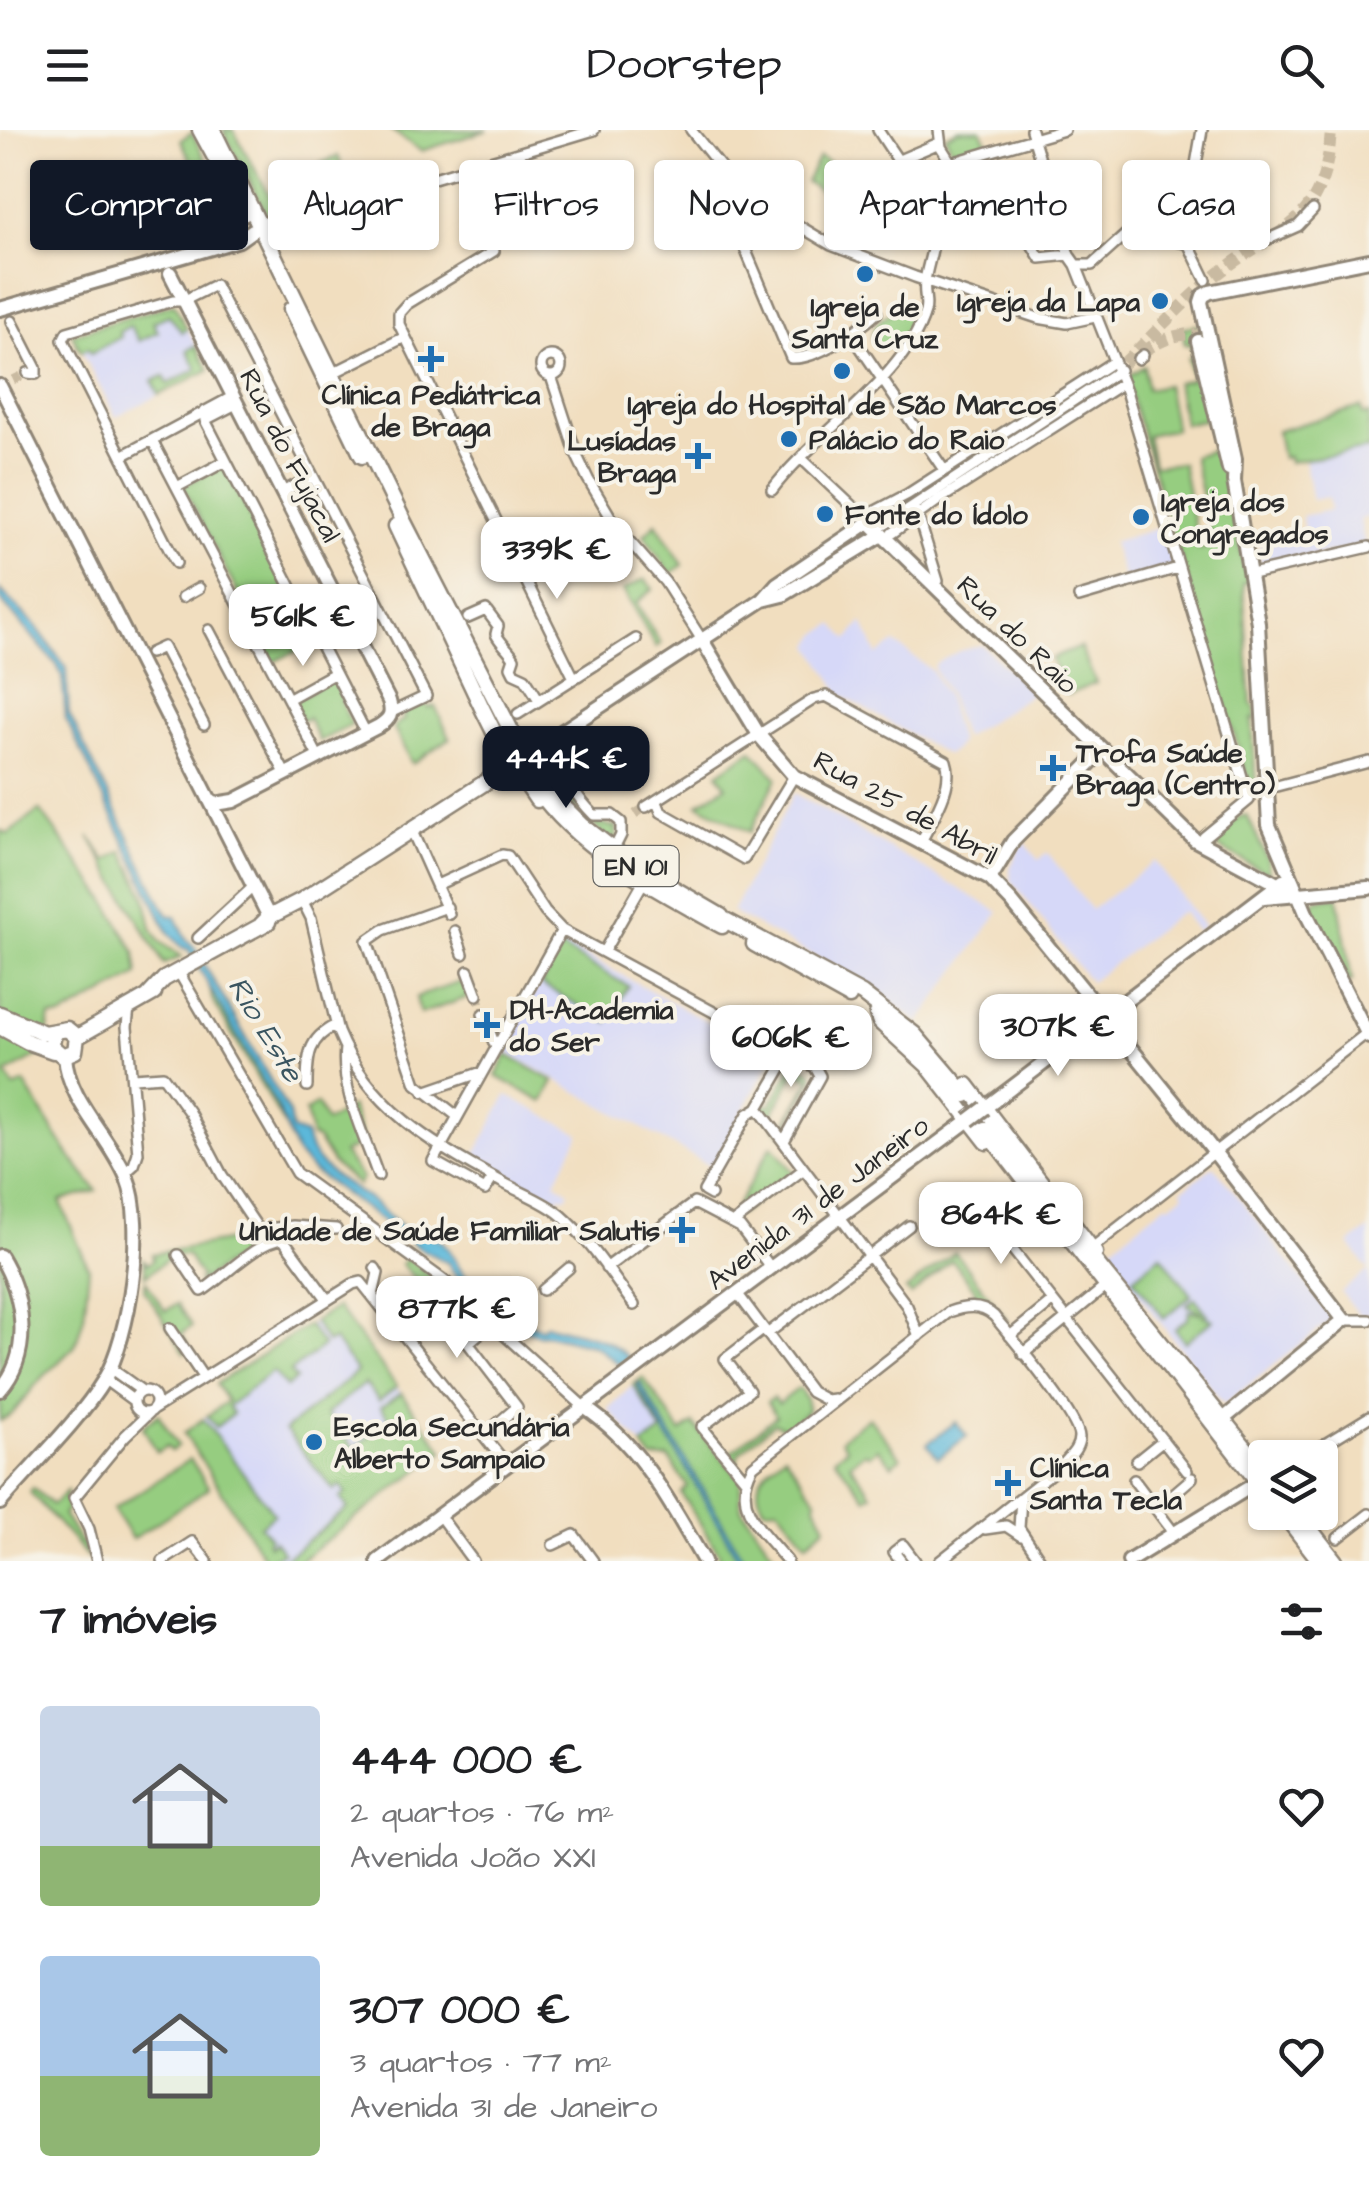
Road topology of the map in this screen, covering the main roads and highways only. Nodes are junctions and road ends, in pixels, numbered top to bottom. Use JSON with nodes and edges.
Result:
{"nodes":[{"id":1,"x":200,"y":130,"type":"edge"},
{"id":2,"x":212,"y":130,"type":"edge"},
{"id":3,"x":216,"y":160,"type":"edge"},
{"id":4,"x":248,"y":223,"type":"edge"},
{"id":5,"x":251,"y":230,"type":"junction"},
{"id":6,"x":248,"y":231,"type":"edge"},
{"id":7,"x":208,"y":250,"type":"edge"},
{"id":8,"x":1369,"y":260,"type":"edge"},
{"id":9,"x":172,"y":266,"type":"junction"},
{"id":10,"x":0,"y":309,"type":"edge"},
{"id":11,"x":1198,"y":341,"type":"dead end"},
{"id":12,"x":3,"y":384,"type":"edge"},
{"id":13,"x":1234,"y":481,"type":"junction"},
{"id":14,"x":400,"y":524,"type":"junction"},
{"id":15,"x":886,"y":531,"type":"junction"},
{"id":16,"x":763,"y":600,"type":"junction"},
{"id":17,"x":702,"y":640,"type":"junction"},
{"id":18,"x":484,"y":698,"type":"dead end"},
{"id":19,"x":1102,"y":751,"type":"junction"},
{"id":20,"x":519,"y":760,"type":"junction"},
{"id":21,"x":210,"y":798,"type":"junction"},
{"id":22,"x":234,"y":801,"type":"junction"},
{"id":23,"x":219,"y":820,"type":"junction"},
{"id":24,"x":1287,"y":870,"type":"junction"},
{"id":25,"x":1259,"y":876,"type":"junction"},
{"id":26,"x":990,"y":879,"type":"junction"},
{"id":27,"x":1278,"y":885,"type":"junction"},
{"id":28,"x":1369,"y":888,"type":"edge"},
{"id":29,"x":1298,"y":895,"type":"junction"},
{"id":30,"x":1264,"y":898,"type":"junction"},
{"id":31,"x":694,"y":910,"type":"junction"},
{"id":32,"x":721,"y":916,"type":"junction"},
{"id":33,"x":265,"y":921,"type":"junction"},
{"id":34,"x":187,"y":972,"type":"junction"},
{"id":35,"x":862,"y":994,"type":"junction"},
{"id":36,"x":149,"y":995,"type":"junction"},
{"id":37,"x":0,"y":1014,"type":"edge"},
{"id":38,"x":877,"y":1014,"type":"junction"},
{"id":39,"x":1106,"y":1017,"type":"junction"},
{"id":40,"x":0,"y":1027,"type":"edge"},
{"id":41,"x":55,"y":1032,"type":"junction"},
{"id":42,"x":1368,"y":1035,"type":"edge"},
{"id":43,"x":77,"y":1037,"type":"junction"},
{"id":44,"x":59,"y":1053,"type":"junction"},
{"id":45,"x":985,"y":1108,"type":"junction"},
{"id":46,"x":969,"y":1120,"type":"junction"},
{"id":47,"x":987,"y":1128,"type":"tunnel mouth"},
{"id":48,"x":0,"y":1256,"type":"edge"},
{"id":49,"x":1097,"y":1263,"type":"junction"},
{"id":50,"x":0,"y":1390,"type":"edge"},
{"id":51,"x":584,"y":1407,"type":"junction"},
{"id":52,"x":1218,"y":1423,"type":"junction"},
{"id":53,"x":1248,"y":1462,"type":"edge"},
{"id":54,"x":1248,"y":1490,"type":"edge"},
{"id":55,"x":0,"y":1503,"type":"edge"},
{"id":56,"x":1296,"y":1530,"type":"edge"},
{"id":57,"x":1311,"y":1530,"type":"edge"},
{"id":58,"x":378,"y":1561,"type":"edge"},
{"id":59,"x":704,"y":1561,"type":"edge"},
{"id":60,"x":1129,"y":1561,"type":"edge"},
{"id":61,"x":1320,"y":1561,"type":"edge"},
{"id":62,"x":1335,"y":1561,"type":"edge"}],
"edges":[{"from":1,"to":3,"type":"main road"},
{"from":2,"to":5,"type":"main road"},
{"from":4,"to":5,"type":"main road"},
{"from":5,"to":6,"type":"main road"},
{"from":5,"to":14,"type":"main road"},
{"from":5,"to":14,"type":"main road"},
{"from":7,"to":9,"type":"main road"},
{"from":8,"to":13,"type":"main road"},
{"from":9,"to":10,"type":"main road"},
{"from":9,"to":22,"type":"main road","name":"Rua do Fujacal"},
{"from":11,"to":13,"type":"main road"},
{"from":12,"to":21,"type":"main road"},
{"from":13,"to":24,"type":"main road"},
{"from":14,"to":18,"type":"main road"},
{"from":14,"to":20,"type":"main road"},
{"from":15,"to":16,"type":"main road"},
{"from":15,"to":16,"type":"main road","name":"Rua do Raio"},
{"from":15,"to":19,"type":"main road","name":"Rua do Raio"},
{"from":16,"to":17,"type":"main road"},
{"from":17,"to":20,"type":"main road"},
{"from":17,"to":26,"type":"main road","name":"Rua 25 de Abril"},
{"from":19,"to":25,"type":"main road","name":"Rua do Raio"},
{"from":19,"to":26,"type":"main road"},
{"from":20,"to":31,"type":"main road","number":"EN 101"},
{"from":20,"to":32,"type":"main road","number":"EN 101"},
{"from":20,"to":33,"type":"main road"},
{"from":21,"to":22,"type":"main road"},
{"from":21,"to":23,"type":"main road"},
{"from":22,"to":23,"type":"main road"},
{"from":23,"to":33,"type":"main road"},
{"from":24,"to":27,"type":"main road","name":"Avenida 31 de Janeiro"},
{"from":24,"to":29,"type":"main road"},
{"from":25,"to":27,"type":"main road","name":"Rua do Raio"},
{"from":25,"to":30,"type":"main road"},
{"from":26,"to":39,"type":"main road","name":"Rua 25 de Abril"},
{"from":27,"to":29,"type":"main road","name":"Rua do Raio"},
{"from":27,"to":30,"type":"main road","name":"Avenida 31 de Janeiro"},
{"from":28,"to":29,"type":"main road"},
{"from":29,"to":30,"type":"main road"},
{"from":29,"to":42,"type":"main road"},
{"from":30,"to":39,"type":"main road","name":"Avenida 31 de Janeiro"},
{"from":31,"to":32,"type":"main road"},
{"from":31,"to":38,"type":"main road","number":"EN 101"},
{"from":32,"to":35,"type":"main road","number":"EN 101"},
{"from":33,"to":34,"type":"main road"},
{"from":34,"to":36,"type":"main road"},
{"from":34,"to":36,"type":"main road"},
{"from":35,"to":38,"type":"main road","number":"EN 101"},
{"from":35,"to":45,"type":"main road"},
{"from":36,"to":43,"type":"main road"},
{"from":37,"to":41,"type":"main road"},
{"from":38,"to":46,"type":"main road"},
{"from":39,"to":45,"type":"main road","name":"Avenida 31 de Janeiro"},
{"from":39,"to":52,"type":"main road","name":"Rua 25 de Abril"},
{"from":40,"to":44,"type":"main road"},
{"from":41,"to":43,"type":"main road"},
{"from":41,"to":44,"type":"main road"},
{"from":43,"to":44,"type":"main road"},
{"from":44,"to":55,"type":"main road"},
{"from":45,"to":46,"type":"main road","name":"Avenida 31 de Janeiro","bridge":true},
{"from":45,"to":49,"type":"main road"},
{"from":46,"to":49,"type":"main road"},
{"from":46,"to":51,"type":"main road","name":"Avenida 31 de Janeiro"},
{"from":47,"to":49,"type":"main road"},
{"from":48,"to":50,"type":"main road"},
{"from":49,"to":52,"type":"main road"},
{"from":51,"to":58,"type":"main road","name":"Avenida 31 de Janeiro"},
{"from":51,"to":59,"type":"main road"},
{"from":52,"to":53,"type":"main road"},
{"from":54,"to":60,"type":"main road"},
{"from":56,"to":61,"type":"main road"},
{"from":57,"to":62,"type":"main road"}]}
